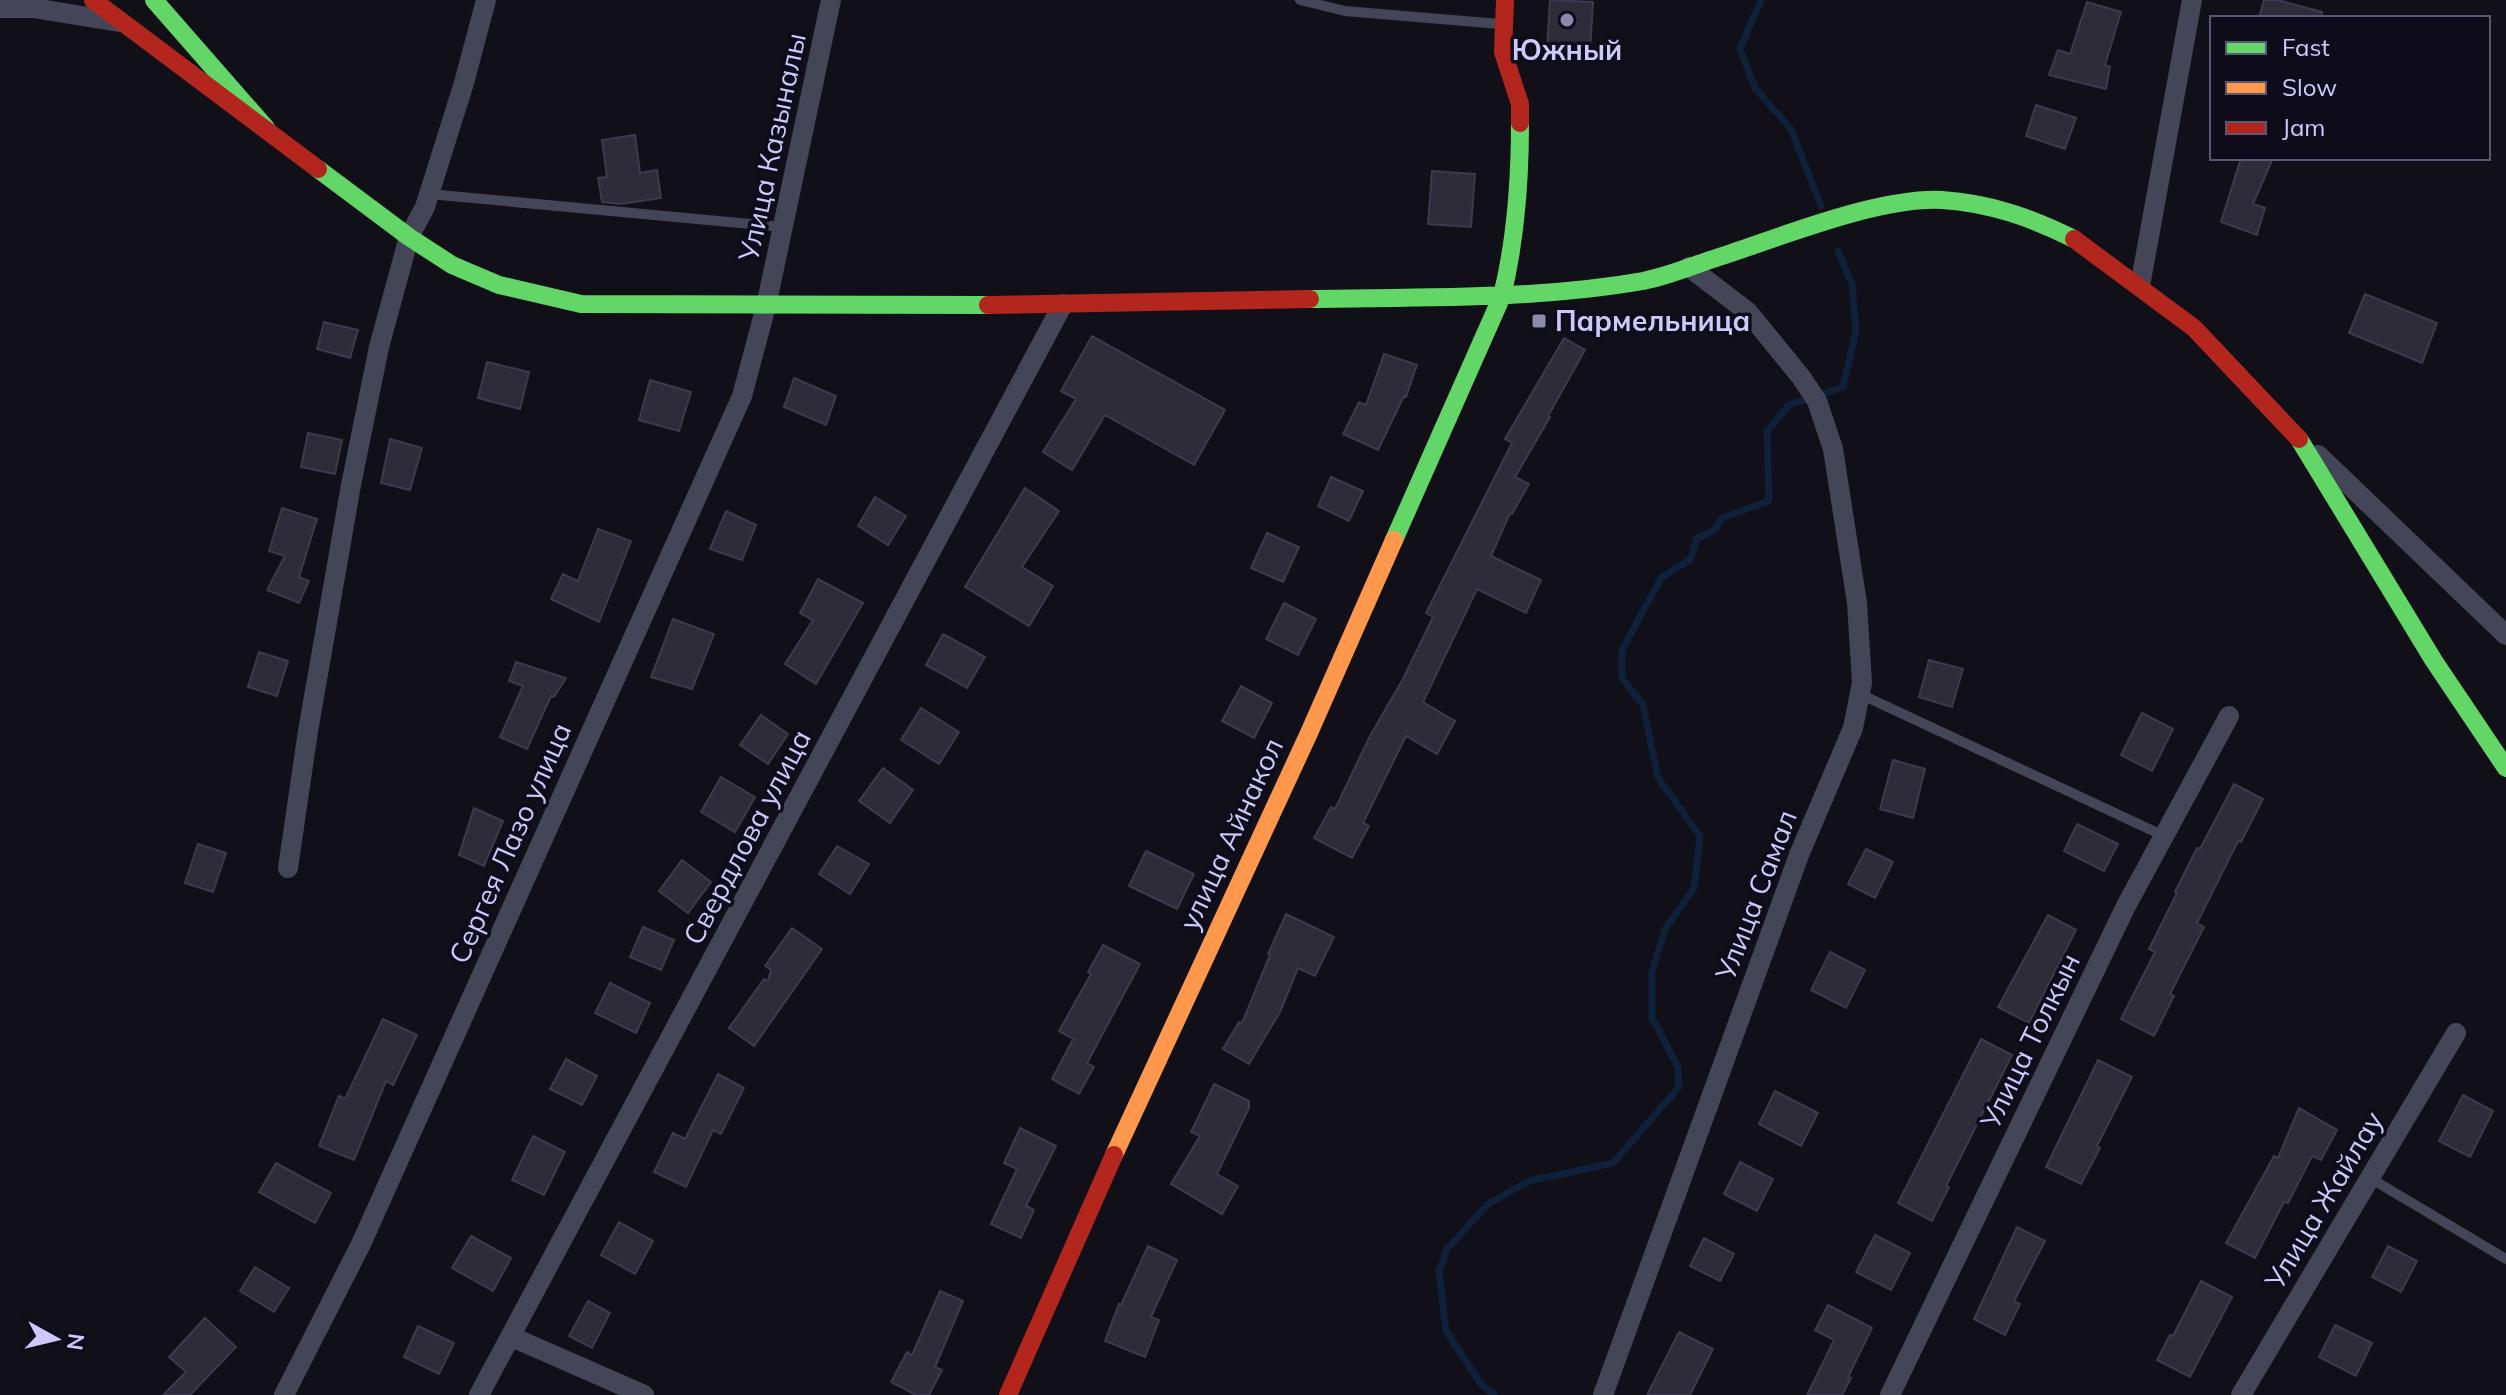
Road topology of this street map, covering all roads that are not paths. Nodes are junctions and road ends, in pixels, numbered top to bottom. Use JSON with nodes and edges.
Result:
{"nodes":[{"id":1,"x":93,"y":0,"type":"edge"},
{"id":2,"x":154,"y":0,"type":"edge"},
{"id":3,"x":486,"y":0,"type":"edge"},
{"id":4,"x":831,"y":0,"type":"edge"},
{"id":5,"x":1300,"y":0,"type":"edge"},
{"id":6,"x":1505,"y":0,"type":"edge"},
{"id":7,"x":2192,"y":0,"type":"edge"},
{"id":8,"x":0,"y":8,"type":"edge"},
{"id":9,"x":127,"y":23,"type":"junction"},
{"id":10,"x":1504,"y":25,"type":"junction"},
{"id":11,"x":266,"y":128,"type":"junction"},
{"id":12,"x":429,"y":194,"type":"junction"},
{"id":13,"x":783,"y":227,"type":"junction"},
{"id":14,"x":409,"y":237,"type":"junction"},
{"id":15,"x":1689,"y":267,"type":"junction"},
{"id":16,"x":2140,"y":286,"type":"junction"},
{"id":17,"x":1502,"y":296,"type":"junction"},
{"id":18,"x":1063,"y":304,"type":"junction"},
{"id":19,"x":766,"y":306,"type":"junction"},
{"id":20,"x":2295,"y":433,"type":"junction"},
{"id":21,"x":2506,"y":635,"type":"edge"},
{"id":22,"x":1860,"y":694,"type":"junction"},
{"id":23,"x":2229,"y":716,"type":"dead end"},
{"id":24,"x":2506,"y":768,"type":"edge"},
{"id":25,"x":2164,"y":836,"type":"junction"},
{"id":26,"x":288,"y":868,"type":"dead end"},
{"id":27,"x":2456,"y":1033,"type":"dead end"},
{"id":28,"x":2370,"y":1178,"type":"junction"},
{"id":29,"x":2506,"y":1259,"type":"edge"},
{"id":30,"x":512,"y":1337,"type":"junction"},
{"id":31,"x":1894,"y":1393,"type":"edge"},
{"id":32,"x":284,"y":1395,"type":"edge"},
{"id":33,"x":479,"y":1395,"type":"edge"},
{"id":34,"x":644,"y":1395,"type":"edge"},
{"id":35,"x":1008,"y":1395,"type":"edge"},
{"id":36,"x":1603,"y":1395,"type":"edge"},
{"id":37,"x":2241,"y":1395,"type":"edge"}],
"edges":[{"from":1,"to":9,"type":"main road"},
{"from":2,"to":11,"type":"main road"},
{"from":3,"to":12,"type":"street"},
{"from":4,"to":13,"type":"street","name":"Улица Казыналы"},
{"from":5,"to":10,"type":"lane"},
{"from":6,"to":10,"type":"main road","name":"улица Айнакол"},
{"from":7,"to":16,"type":"street"},
{"from":8,"to":9,"type":"street"},
{"from":9,"to":11,"type":"main road"},
{"from":10,"to":17,"type":"main road","name":"улица Айнакол"},
{"from":11,"to":14,"type":"main road"},
{"from":12,"to":13,"type":"lane"},
{"from":12,"to":14,"type":"street"},
{"from":13,"to":19,"type":"street","name":"Улица Казыналы"},
{"from":14,"to":19,"type":"main road"},
{"from":14,"to":26,"type":"street"},
{"from":15,"to":16,"type":"main road"},
{"from":15,"to":17,"type":"main road"},
{"from":15,"to":22,"type":"street","name":"Улица Самал"},
{"from":16,"to":20,"type":"main road"},
{"from":17,"to":18,"type":"main road"},
{"from":17,"to":35,"type":"main road","name":"улица Айнакол"},
{"from":18,"to":19,"type":"main road"},
{"from":18,"to":30,"type":"street","name":"Свердлова улица"},
{"from":19,"to":32,"type":"street","name":"Сергея Лазо улица"},
{"from":20,"to":21,"type":"street"},
{"from":20,"to":24,"type":"main road"},
{"from":22,"to":25,"type":"lane"},
{"from":22,"to":36,"type":"street","name":"Улица Самал"},
{"from":23,"to":25,"type":"street","name":"Улица Толкын"},
{"from":25,"to":31,"type":"street","name":"Улица Толкын"},
{"from":27,"to":28,"type":"street","name":"Улица Жайлау"},
{"from":28,"to":29,"type":"lane"},
{"from":28,"to":37,"type":"street","name":"Улица Жайлау"},
{"from":30,"to":33,"type":"street","name":"Свердлова улица"},
{"from":30,"to":34,"type":"street"}]}
